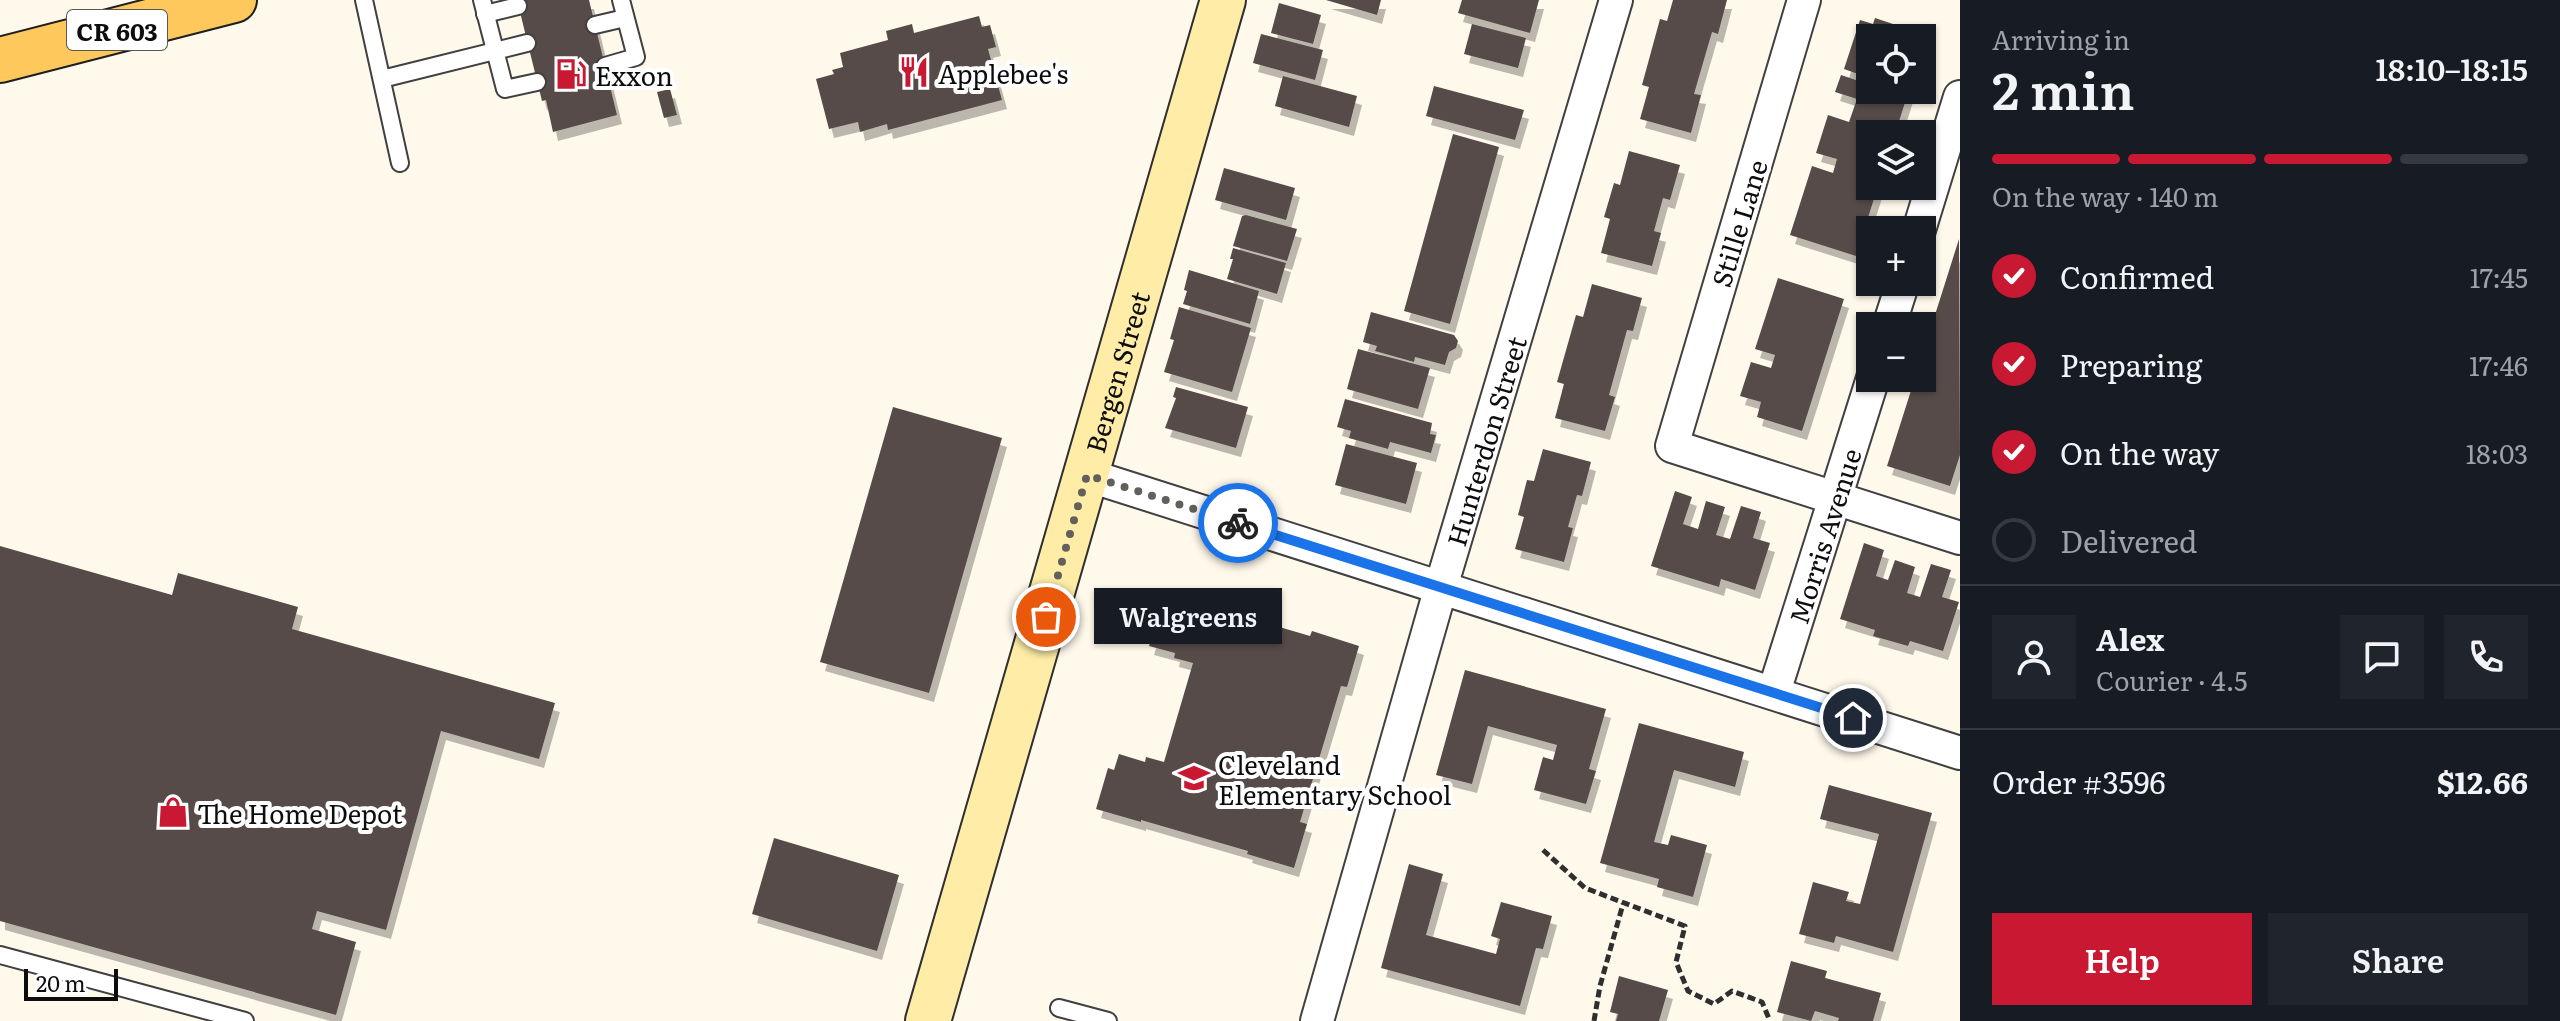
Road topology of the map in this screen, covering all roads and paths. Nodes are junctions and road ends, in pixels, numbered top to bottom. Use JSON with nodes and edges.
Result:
{"nodes":[{"id":1,"x":234,"y":0,"type":"edge"},
{"id":2,"x":364,"y":0,"type":"edge"},
{"id":3,"x":621,"y":0,"type":"edge"},
{"id":4,"x":1223,"y":0,"type":"edge"},
{"id":5,"x":1616,"y":0,"type":"edge"},
{"id":6,"x":1804,"y":0,"type":"edge"},
{"id":7,"x":518,"y":6,"type":"dead end"},
{"id":8,"x":484,"y":7,"type":"edge"},
{"id":9,"x":625,"y":18,"type":"junction"},
{"id":10,"x":595,"y":25,"type":"dead end"},
{"id":11,"x":527,"y":43,"type":"dead end"},
{"id":12,"x":496,"y":50,"type":"junction"},
{"id":13,"x":0,"y":60,"type":"edge"},
{"id":14,"x":605,"y":66,"type":"dead end"},
{"id":15,"x":382,"y":79,"type":"junction"},
{"id":16,"x":537,"y":82,"type":"dead end"},
{"id":17,"x":1960,"y":97,"type":"edge"},
{"id":18,"x":400,"y":163,"type":"dead end"},
{"id":19,"x":1923,"y":216,"type":"edge"},
{"id":20,"x":1869,"y":392,"type":"edge"},
{"id":21,"x":1087,"y":475,"type":"junction"},
{"id":22,"x":1835,"y":498,"type":"junction"},
{"id":23,"x":1960,"y":538,"type":"edge"},
{"id":24,"x":1441,"y":587,"type":"junction"},
{"id":25,"x":1774,"y":692,"type":"junction"},
{"id":26,"x":1960,"y":753,"type":"edge"},
{"id":27,"x":1543,"y":850,"type":"dead end"},
{"id":28,"x":1623,"y":904,"type":"junction"},
{"id":29,"x":0,"y":955,"type":"edge"},
{"id":30,"x":1059,"y":1008,"type":"dead end"},
{"id":31,"x":245,"y":1021,"type":"edge"},
{"id":32,"x":928,"y":1021,"type":"edge"},
{"id":33,"x":1108,"y":1021,"type":"edge"},
{"id":34,"x":1317,"y":1021,"type":"edge"},
{"id":35,"x":1594,"y":1021,"type":"edge"},
{"id":36,"x":1770,"y":1021,"type":"edge"}],
"edges":[{"from":1,"to":13,"type":"main road","number":"CR 603"},
{"from":2,"to":15,"type":"lane"},
{"from":3,"to":9,"type":"lane"},
{"from":4,"to":21,"type":"main road","name":"Bergen Street"},
{"from":5,"to":24,"type":"street","name":"Hunterdon Street"},
{"from":6,"to":22,"type":"street","name":"Stille Lane"},
{"from":7,"to":8,"type":"lane"},
{"from":8,"to":12,"type":"lane"},
{"from":9,"to":10,"type":"lane"},
{"from":9,"to":14,"type":"lane"},
{"from":11,"to":12,"type":"lane"},
{"from":12,"to":15,"type":"lane"},
{"from":12,"to":16,"type":"lane"},
{"from":15,"to":18,"type":"lane"},
{"from":17,"to":19,"type":"street"},
{"from":20,"to":22,"type":"street","name":"Morris Avenue"},
{"from":21,"to":24,"type":"street"},
{"from":21,"to":32,"type":"main road","name":"Bergen Street"},
{"from":22,"to":23,"type":"street"},
{"from":22,"to":25,"type":"street","name":"Morris Avenue"},
{"from":24,"to":25,"type":"street"},
{"from":24,"to":34,"type":"street","name":"Hunterdon Street"},
{"from":25,"to":26,"type":"street"},
{"from":27,"to":28,"type":"path"},
{"from":28,"to":35,"type":"path"},
{"from":28,"to":36,"type":"path"},
{"from":29,"to":31,"type":"lane"},
{"from":30,"to":33,"type":"lane"}]}
